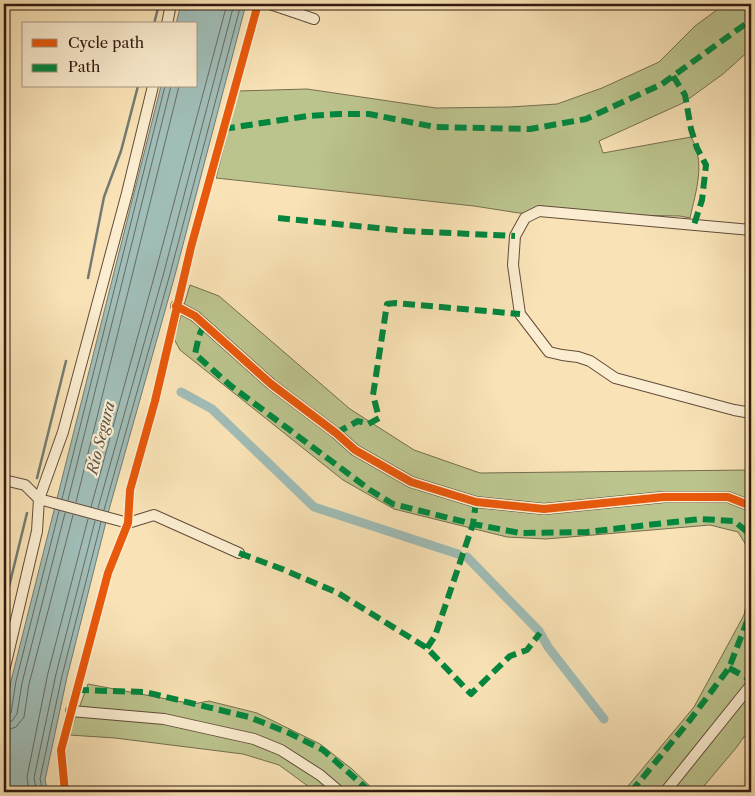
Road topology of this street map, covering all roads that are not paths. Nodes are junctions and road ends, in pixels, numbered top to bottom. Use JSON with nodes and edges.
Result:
{"nodes":[{"id":1,"x":171,"y":4,"type":"edge"},
{"id":2,"x":270,"y":4,"type":"edge"},
{"id":3,"x":314,"y":18,"type":"dead end"},
{"id":4,"x":167,"y":22,"type":"edge"},
{"id":5,"x":153,"y":88,"type":"edge"},
{"id":6,"x":751,"y":230,"type":"edge"},
{"id":7,"x":176,"y":306,"type":"dead end"},
{"id":8,"x":751,"y":413,"type":"edge"},
{"id":9,"x":4,"y":480,"type":"edge"},
{"id":10,"x":39,"y":499,"type":"junction"},
{"id":11,"x":751,"y":506,"type":"edge"},
{"id":12,"x":239,"y":553,"type":"dead end"},
{"id":13,"x":4,"y":671,"type":"edge"},
{"id":14,"x":751,"y":685,"type":"edge"},
{"id":15,"x":71,"y":711,"type":"dead end"},
{"id":16,"x":340,"y":792,"type":"edge"},
{"id":17,"x":664,"y":792,"type":"edge"}],
"edges":[{"from":1,"to":4,"type":"street"},
{"from":2,"to":3,"type":"street"},
{"from":5,"to":10,"type":"street"},
{"from":6,"to":8,"type":"street"},
{"from":7,"to":11,"type":"street"},
{"from":9,"to":10,"type":"street"},
{"from":10,"to":12,"type":"street"},
{"from":10,"to":13,"type":"street"},
{"from":14,"to":17,"type":"street"},
{"from":15,"to":16,"type":"street"}]}
